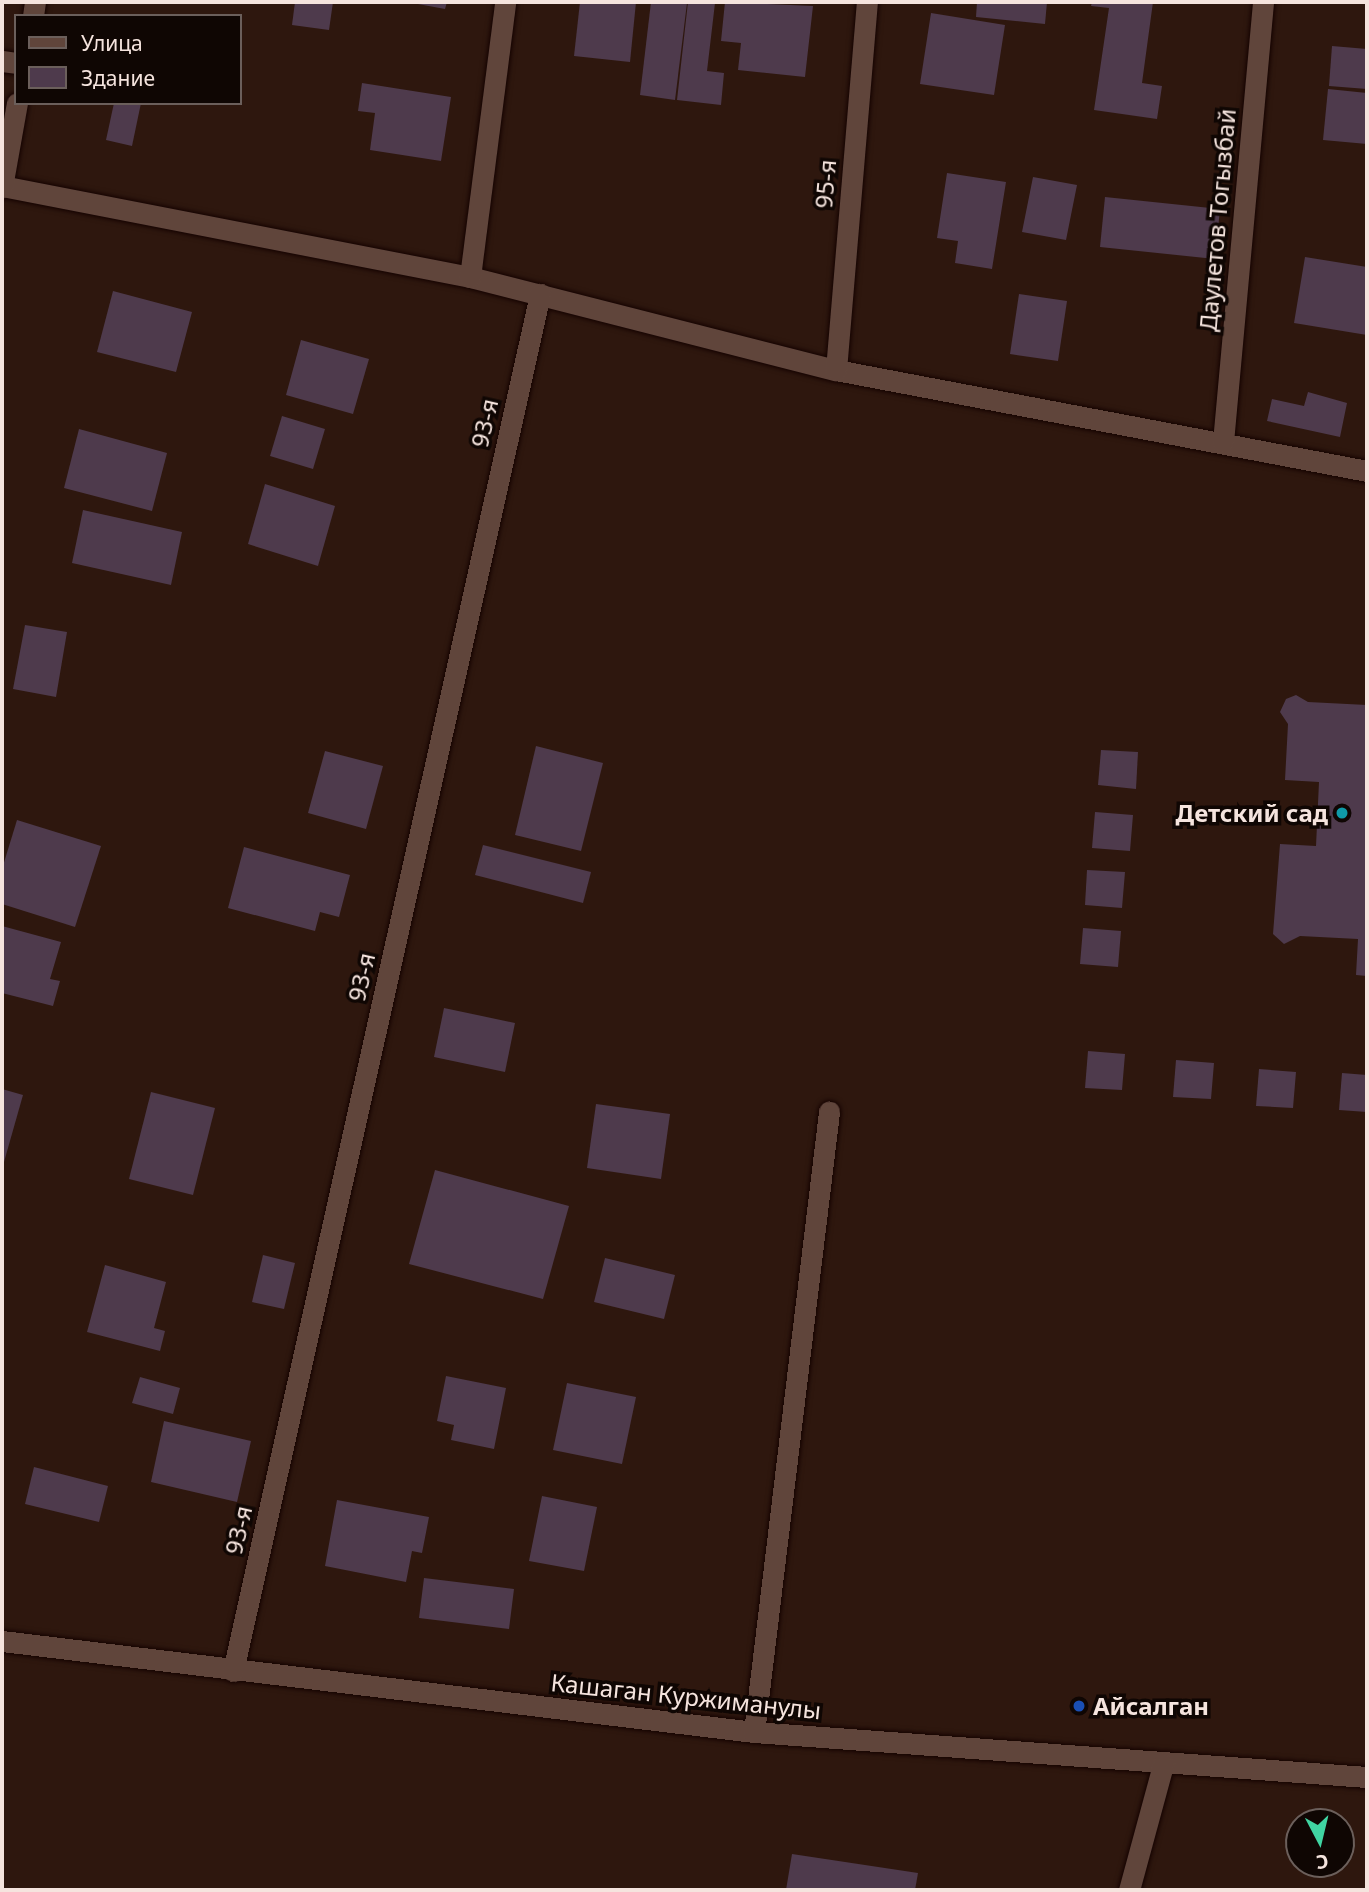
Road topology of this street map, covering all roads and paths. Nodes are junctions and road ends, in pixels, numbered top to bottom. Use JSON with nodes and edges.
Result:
{"nodes":[{"id":1,"x":505,"y":2,"type":"edge"},
{"id":2,"x":867,"y":2,"type":"edge"},
{"id":3,"x":1264,"y":2,"type":"edge"},
{"id":4,"x":17,"y":105,"type":"edge"},
{"id":5,"x":2,"y":187,"type":"edge"},
{"id":6,"x":470,"y":277,"type":"junction"},
{"id":7,"x":540,"y":294,"type":"junction"},
{"id":8,"x":836,"y":370,"type":"junction"},
{"id":9,"x":1223,"y":442,"type":"junction"},
{"id":10,"x":1367,"y":471,"type":"edge"},
{"id":11,"x":829,"y":1112,"type":"dead end"},
{"id":12,"x":2,"y":1641,"type":"edge"},
{"id":13,"x":233,"y":1671,"type":"junction"},
{"id":14,"x":754,"y":1732,"type":"junction"},
{"id":15,"x":1163,"y":1765,"type":"junction"},
{"id":16,"x":1367,"y":1777,"type":"edge"},
{"id":17,"x":1129,"y":1890,"type":"edge"}],
"edges":[{"from":1,"to":6,"type":"street"},
{"from":2,"to":8,"type":"street","name":"95-я"},
{"from":3,"to":9,"type":"street","name":"Даулетов Тогызбай"},
{"from":4,"to":5,"type":"street"},
{"from":5,"to":6,"type":"street"},
{"from":6,"to":7,"type":"street"},
{"from":7,"to":8,"type":"street"},
{"from":7,"to":13,"type":"street","name":"93-я"},
{"from":8,"to":9,"type":"street"},
{"from":9,"to":10,"type":"street"},
{"from":11,"to":14,"type":"street"},
{"from":12,"to":13,"type":"street","name":"Кашаган Куржиманулы"},
{"from":13,"to":14,"type":"street","name":"Кашаган Куржиманулы"},
{"from":14,"to":15,"type":"street","name":"Кашаган Куржиманулы"},
{"from":15,"to":16,"type":"street","name":"Кашаган Куржиманулы"},
{"from":15,"to":17,"type":"street"}]}
